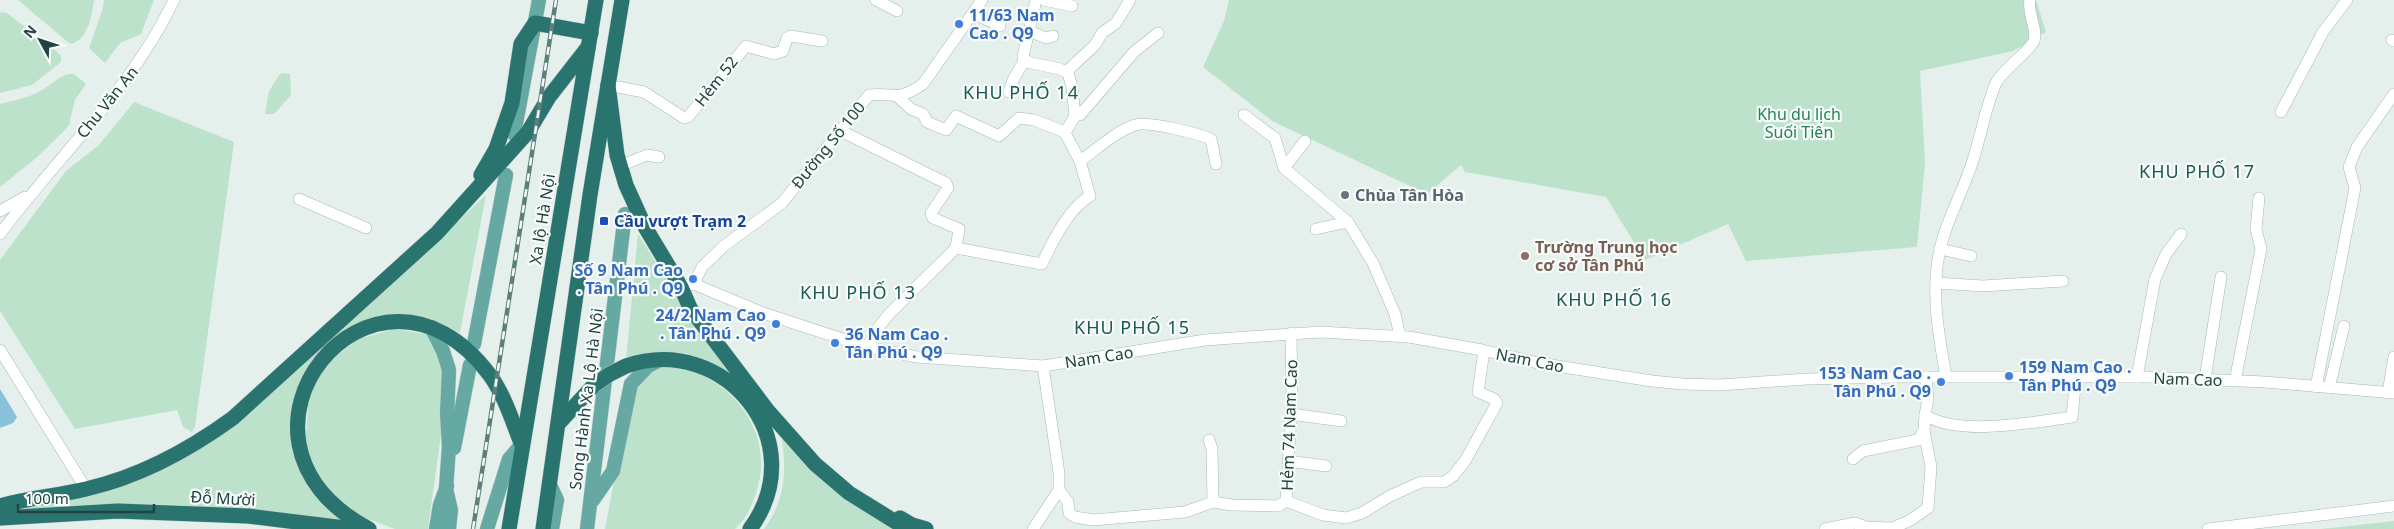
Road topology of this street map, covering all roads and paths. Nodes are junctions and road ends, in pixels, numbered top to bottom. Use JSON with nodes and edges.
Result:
{"nodes":[{"id":1,"x":174,"y":0,"type":"edge"},
{"id":2,"x":539,"y":0,"type":"edge"},
{"id":3,"x":596,"y":0,"type":"edge"},
{"id":4,"x":622,"y":0,"type":"edge"},
{"id":5,"x":632,"y":0,"type":"edge"},
{"id":6,"x":876,"y":0,"type":"edge"},
{"id":7,"x":982,"y":0,"type":"edge"},
{"id":8,"x":1036,"y":0,"type":"edge"},
{"id":9,"x":1044,"y":0,"type":"edge"},
{"id":10,"x":1130,"y":0,"type":"edge"},
{"id":11,"x":2030,"y":0,"type":"edge"},
{"id":12,"x":2347,"y":0,"type":"edge"},
{"id":13,"x":1072,"y":6,"type":"dead end"},
{"id":14,"x":897,"y":11,"type":"dead end"},
{"id":15,"x":973,"y":13,"type":"junction"},
{"id":16,"x":535,"y":23,"type":"junction"},
{"id":17,"x":1000,"y":26,"type":"dead end"},
{"id":18,"x":1029,"y":31,"type":"junction"},
{"id":19,"x":1158,"y":33,"type":"dead end"},
{"id":20,"x":1053,"y":36,"type":"dead end"},
{"id":21,"x":589,"y":40,"type":"junction"},
{"id":22,"x":822,"y":41,"type":"dead end"},
{"id":23,"x":1025,"y":59,"type":"junction"},
{"id":24,"x":1066,"y":72,"type":"junction"},
{"id":25,"x":613,"y":86,"type":"junction"},
{"id":26,"x":1009,"y":92,"type":"dead end"},
{"id":27,"x":2394,"y":94,"type":"edge"},
{"id":28,"x":898,"y":97,"type":"junction"},
{"id":29,"x":2281,"y":112,"type":"dead end"},
{"id":30,"x":1078,"y":115,"type":"junction"},
{"id":31,"x":1244,"y":115,"type":"dead end"},
{"id":32,"x":612,"y":119,"type":"junction"},
{"id":33,"x":840,"y":131,"type":"junction"},
{"id":34,"x":1065,"y":132,"type":"junction"},
{"id":35,"x":514,"y":134,"type":"dead end"},
{"id":36,"x":1304,"y":141,"type":"dead end"},
{"id":37,"x":659,"y":158,"type":"dead end"},
{"id":38,"x":1080,"y":161,"type":"junction"},
{"id":39,"x":1216,"y":164,"type":"dead end"},
{"id":40,"x":620,"y":166,"type":"junction"},
{"id":41,"x":1284,"y":168,"type":"junction"},
{"id":42,"x":506,"y":175,"type":"dead end"},
{"id":43,"x":29,"y":195,"type":"junction"},
{"id":44,"x":590,"y":195,"type":"junction"},
{"id":45,"x":2259,"y":198,"type":"dead end"},
{"id":46,"x":298,"y":199,"type":"dead end"},
{"id":47,"x":466,"y":203,"type":"junction"},
{"id":48,"x":0,"y":211,"type":"edge"},
{"id":49,"x":624,"y":214,"type":"dead end"},
{"id":50,"x":1348,"y":222,"type":"junction"},
{"id":51,"x":366,"y":228,"type":"dead end"},
{"id":52,"x":1316,"y":229,"type":"dead end"},
{"id":53,"x":0,"y":234,"type":"edge"},
{"id":54,"x":2181,"y":234,"type":"dead end"},
{"id":55,"x":956,"y":248,"type":"junction"},
{"id":56,"x":1940,"y":249,"type":"junction"},
{"id":57,"x":1971,"y":256,"type":"dead end"},
{"id":58,"x":2221,"y":277,"type":"dead end"},
{"id":59,"x":2062,"y":281,"type":"dead end"},
{"id":60,"x":1936,"y":283,"type":"junction"},
{"id":61,"x":688,"y":286,"type":"junction"},
{"id":62,"x":2344,"y":326,"type":"dead end"},
{"id":63,"x":431,"y":327,"type":"junction"},
{"id":64,"x":1291,"y":333,"type":"junction"},
{"id":65,"x":1400,"y":336,"type":"junction"},
{"id":66,"x":474,"y":344,"type":"dead end"},
{"id":67,"x":867,"y":347,"type":"junction"},
{"id":68,"x":0,"y":350,"type":"edge"},
{"id":69,"x":1484,"y":351,"type":"junction"},
{"id":70,"x":2394,"y":357,"type":"edge"},
{"id":71,"x":665,"y":359,"type":"junction"},
{"id":72,"x":470,"y":365,"type":"dead end"},
{"id":73,"x":1043,"y":366,"type":"junction"},
{"id":74,"x":1926,"y":377,"type":"junction"},
{"id":75,"x":1946,"y":377,"type":"junction"},
{"id":76,"x":2076,"y":377,"type":"junction"},
{"id":77,"x":2137,"y":377,"type":"junction"},
{"id":78,"x":2204,"y":380,"type":"junction"},
{"id":79,"x":2235,"y":381,"type":"junction"},
{"id":80,"x":2316,"y":387,"type":"junction"},
{"id":81,"x":2330,"y":388,"type":"junction"},
{"id":82,"x":2391,"y":393,"type":"edge"},
{"id":83,"x":1291,"y":414,"type":"junction"},
{"id":84,"x":1925,"y":415,"type":"junction"},
{"id":85,"x":1341,"y":421,"type":"dead end"},
{"id":86,"x":559,"y":423,"type":"junction"},
{"id":87,"x":1924,"y":431,"type":"junction"},
{"id":88,"x":1210,"y":440,"type":"dead end"},
{"id":89,"x":522,"y":444,"type":"junction"},
{"id":90,"x":1853,"y":459,"type":"dead end"},
{"id":91,"x":1288,"y":461,"type":"junction"},
{"id":92,"x":1326,"y":466,"type":"dead end"},
{"id":93,"x":84,"y":486,"type":"junction"},
{"id":94,"x":550,"y":486,"type":"junction"},
{"id":95,"x":446,"y":489,"type":"junction"},
{"id":96,"x":1060,"y":490,"type":"junction"},
{"id":97,"x":0,"y":501,"type":"edge"},
{"id":98,"x":1286,"y":501,"type":"junction"},
{"id":99,"x":591,"y":502,"type":"junction"},
{"id":100,"x":1213,"y":502,"type":"junction"},
{"id":101,"x":0,"y":506,"type":"edge"},
{"id":102,"x":2394,"y":506,"type":"edge"},
{"id":103,"x":0,"y":518,"type":"edge"},
{"id":104,"x":0,"y":523,"type":"edge"},
{"id":105,"x":277,"y":529,"type":"edge"},
{"id":106,"x":353,"y":529,"type":"edge"},
{"id":107,"x":369,"y":529,"type":"edge"},
{"id":108,"x":436,"y":529,"type":"edge"},
{"id":109,"x":449,"y":529,"type":"edge"},
{"id":110,"x":487,"y":529,"type":"edge"},
{"id":111,"x":510,"y":529,"type":"edge"},
{"id":112,"x":543,"y":529,"type":"edge"},
{"id":113,"x":552,"y":529,"type":"edge"},
{"id":114,"x":587,"y":529,"type":"edge"},
{"id":115,"x":750,"y":529,"type":"edge"},
{"id":116,"x":907,"y":529,"type":"edge"},
{"id":117,"x":926,"y":529,"type":"edge"},
{"id":118,"x":1033,"y":529,"type":"edge"},
{"id":119,"x":1825,"y":529,"type":"edge"},
{"id":120,"x":2208,"y":529,"type":"edge"}],
"edges":[{"from":1,"to":43,"type":"street","name":"Chu Văn An"},
{"from":2,"to":16,"type":"main road"},
{"from":3,"to":21,"type":"highway","name":"Xa lộ Hà Nội"},
{"from":4,"to":25,"type":"highway"},
{"from":5,"to":25,"type":"highway"},
{"from":6,"to":14,"type":"street"},
{"from":7,"to":15,"type":"street"},
{"from":8,"to":18,"type":"street"},
{"from":9,"to":13,"type":"street"},
{"from":10,"to":24,"type":"street"},
{"from":11,"to":56,"type":"street"},
{"from":12,"to":29,"type":"street"},
{"from":15,"to":17,"type":"street"},
{"from":15,"to":28,"type":"street"},
{"from":16,"to":21,"type":"highway"},
{"from":16,"to":35,"type":"main road"},
{"from":16,"to":47,"type":"highway"},
{"from":18,"to":20,"type":"street"},
{"from":18,"to":23,"type":"street"},
{"from":19,"to":30,"type":"street"},
{"from":21,"to":47,"type":"highway"},
{"from":21,"to":89,"type":"highway","name":"Xa lộ Hà Nội"},
{"from":22,"to":25,"type":"street","name":"Hẻm 52"},
{"from":23,"to":24,"type":"street"},
{"from":23,"to":26,"type":"street"},
{"from":24,"to":30,"type":"street"},
{"from":25,"to":32,"type":"highway"},
{"from":25,"to":44,"type":"highway"},
{"from":27,"to":80,"type":"street"},
{"from":28,"to":33,"type":"street","name":"Đường Số 100"},
{"from":28,"to":34,"type":"street"},
{"from":30,"to":34,"type":"street"},
{"from":31,"to":41,"type":"street"},
{"from":32,"to":40,"type":"highway"},
{"from":32,"to":44,"type":"highway"},
{"from":33,"to":55,"type":"street"},
{"from":33,"to":61,"type":"street","name":"Đường Số 100"},
{"from":34,"to":38,"type":"street"},
{"from":36,"to":41,"type":"street"},
{"from":37,"to":40,"type":"street"},
{"from":38,"to":39,"type":"street"},
{"from":38,"to":55,"type":"street"},
{"from":40,"to":61,"type":"highway"},
{"from":41,"to":50,"type":"street"},
{"from":42,"to":66,"type":"main road"},
{"from":43,"to":48,"type":"street","name":"Chu Văn An"},
{"from":43,"to":53,"type":"street","name":"Chu Văn An"},
{"from":44,"to":86,"type":"highway"},
{"from":45,"to":79,"type":"street"},
{"from":46,"to":51,"type":"street"},
{"from":47,"to":93,"type":"highway"},
{"from":49,"to":99,"type":"main road","name":"Song Hành Xa Lộ Hà Nội"},
{"from":50,"to":52,"type":"street"},
{"from":50,"to":65,"type":"street"},
{"from":54,"to":77,"type":"street"},
{"from":55,"to":67,"type":"street"},
{"from":56,"to":57,"type":"street"},
{"from":56,"to":60,"type":"street"},
{"from":58,"to":78,"type":"street"},
{"from":59,"to":60,"type":"street"},
{"from":60,"to":75,"type":"street"},
{"from":61,"to":67,"type":"street","name":"Nam Cao"},
{"from":61,"to":116,"type":"highway"},
{"from":61,"to":117,"type":"highway"},
{"from":62,"to":81,"type":"street"},
{"from":63,"to":89,"type":"highway"},
{"from":63,"to":95,"type":"main road"},
{"from":63,"to":107,"type":"highway"},
{"from":64,"to":65,"type":"street","name":"Nam Cao"},
{"from":64,"to":73,"type":"street","name":"Nam Cao"},
{"from":64,"to":83,"type":"street","name":"Hẻm 74 Nam Cao"},
{"from":65,"to":69,"type":"street","name":"Nam Cao"},
{"from":67,"to":73,"type":"street","name":"Nam Cao"},
{"from":68,"to":93,"type":"street"},
{"from":69,"to":74,"type":"street","name":"Nam Cao"},
{"from":69,"to":98,"type":"street"},
{"from":70,"to":82,"type":"street"},
{"from":71,"to":86,"type":"highway","bridge":true},
{"from":71,"to":99,"type":"main road"},
{"from":71,"to":115,"type":"highway"},
{"from":72,"to":95,"type":"main road"},
{"from":73,"to":96,"type":"street"},
{"from":74,"to":75,"type":"street","name":"Nam Cao"},
{"from":74,"to":84,"type":"street"},
{"from":75,"to":76,"type":"street","name":"Nam Cao"},
{"from":76,"to":77,"type":"street","name":"Nam Cao"},
{"from":76,"to":84,"type":"street"},
{"from":77,"to":78,"type":"street","name":"Nam Cao"},
{"from":78,"to":79,"type":"street","name":"Nam Cao"},
{"from":79,"to":80,"type":"street","name":"Nam Cao"},
{"from":80,"to":81,"type":"street","name":"Nam Cao"},
{"from":81,"to":82,"type":"street","name":"Nam Cao"},
{"from":83,"to":85,"type":"street"},
{"from":83,"to":91,"type":"street","name":"Hẻm 74 Nam Cao"},
{"from":84,"to":87,"type":"street"},
{"from":86,"to":94,"type":"highway"},
{"from":87,"to":90,"type":"street"},
{"from":87,"to":119,"type":"street"},
{"from":88,"to":100,"type":"street"},
{"from":89,"to":110,"type":"main road","name":"Xa lộ Hà Nội"},
{"from":89,"to":111,"type":"highway","name":"Xa lộ Hà Nội"},
{"from":91,"to":92,"type":"street"},
{"from":91,"to":98,"type":"street","name":"Hẻm 74 Nam Cao"},
{"from":93,"to":97,"type":"highway"},
{"from":93,"to":101,"type":"highway"},
{"from":94,"to":112,"type":"highway"},
{"from":94,"to":113,"type":"main road"},
{"from":95,"to":108,"type":"main road"},
{"from":95,"to":109,"type":"main road"},
{"from":96,"to":100,"type":"street"},
{"from":96,"to":118,"type":"street"},
{"from":98,"to":100,"type":"street","name":"Hẻm 74 Nam Cao"},
{"from":99,"to":114,"type":"main road","name":"Song Hành Xa Lộ Hà Nội"},
{"from":102,"to":120,"type":"street"},
{"from":103,"to":106,"type":"highway","name":"Đỗ Mười"},
{"from":104,"to":105,"type":"highway","name":"Đỗ Mười"}]}
